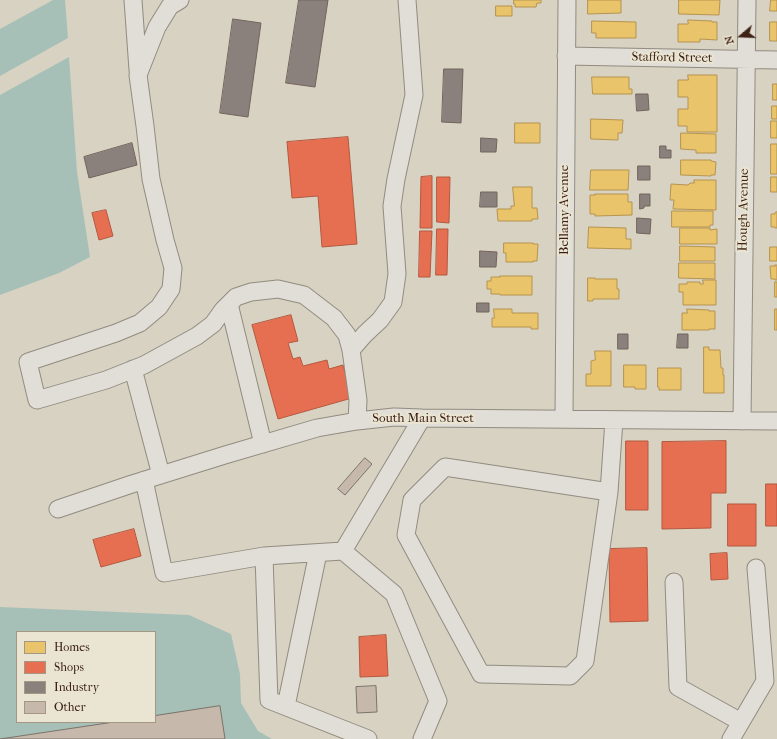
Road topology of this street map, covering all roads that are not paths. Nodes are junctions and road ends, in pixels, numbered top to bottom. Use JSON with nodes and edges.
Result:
{"nodes":[{"id":1,"x":133,"y":0,"type":"edge"},
{"id":2,"x":180,"y":0,"type":"edge"},
{"id":3,"x":407,"y":0,"type":"edge"},
{"id":4,"x":567,"y":0,"type":"edge"},
{"id":5,"x":747,"y":0,"type":"edge"},
{"id":6,"x":566,"y":56,"type":"junction"},
{"id":7,"x":746,"y":60,"type":"junction"},
{"id":8,"x":777,"y":60,"type":"edge"},
{"id":9,"x":138,"y":75,"type":"junction"},
{"id":10,"x":229,"y":304,"type":"junction"},
{"id":11,"x":351,"y":350,"type":"junction"},
{"id":12,"x":133,"y":370,"type":"junction"},
{"id":13,"x":422,"y":418,"type":"junction"},
{"id":14,"x":356,"y":420,"type":"junction"},
{"id":15,"x":564,"y":420,"type":"junction"},
{"id":16,"x":614,"y":420,"type":"junction"},
{"id":17,"x":742,"y":420,"type":"junction"},
{"id":18,"x":777,"y":421,"type":"edge"},
{"id":19,"x":263,"y":444,"type":"junction"},
{"id":20,"x":161,"y":474,"type":"junction"},
{"id":21,"x":144,"y":480,"type":"junction"},
{"id":22,"x":610,"y":492,"type":"junction"},
{"id":23,"x":58,"y":509,"type":"dead end"},
{"id":24,"x":343,"y":551,"type":"junction"},
{"id":25,"x":318,"y":553,"type":"junction"},
{"id":26,"x":264,"y":556,"type":"junction"},
{"id":27,"x":756,"y":568,"type":"dead end"},
{"id":28,"x":674,"y":582,"type":"dead end"},
{"id":29,"x":286,"y":706,"type":"junction"},
{"id":30,"x":741,"y":722,"type":"junction"},
{"id":31,"x":368,"y":739,"type":"edge"},
{"id":32,"x":422,"y":739,"type":"edge"},
{"id":33,"x":731,"y":739,"type":"edge"}],
"edges":[{"from":1,"to":9,"type":"street"},
{"from":2,"to":9,"type":"street"},
{"from":3,"to":11,"type":"street"},
{"from":4,"to":6,"type":"street","name":"Bellamy Avenue"},
{"from":5,"to":7,"type":"street","name":"Hough Avenue"},
{"from":6,"to":7,"type":"street","name":"Stafford Street"},
{"from":6,"to":15,"type":"street","name":"Bellamy Avenue"},
{"from":7,"to":8,"type":"street","name":"Stafford Street"},
{"from":7,"to":17,"type":"street","name":"Hough Avenue"},
{"from":9,"to":12,"type":"street"},
{"from":10,"to":11,"type":"street"},
{"from":10,"to":12,"type":"street"},
{"from":10,"to":19,"type":"street"},
{"from":11,"to":14,"type":"street"},
{"from":12,"to":20,"type":"street"},
{"from":13,"to":14,"type":"street","name":"South Main Street"},
{"from":13,"to":15,"type":"street","name":"South Main Street"},
{"from":13,"to":24,"type":"street"},
{"from":14,"to":19,"type":"street","name":"South Main Street"},
{"from":15,"to":16,"type":"street","name":"South Main Street"},
{"from":16,"to":17,"type":"street","name":"South Main Street"},
{"from":16,"to":22,"type":"street"},
{"from":17,"to":18,"type":"street","name":"South Main Street"},
{"from":19,"to":20,"type":"street","name":"South Main Street"},
{"from":20,"to":21,"type":"street","name":"South Main Street"},
{"from":21,"to":23,"type":"street","name":"South Main Street"},
{"from":21,"to":26,"type":"street"},
{"from":22,"to":22,"type":"street"},
{"from":24,"to":25,"type":"street"},
{"from":24,"to":32,"type":"street"},
{"from":25,"to":26,"type":"street"},
{"from":25,"to":29,"type":"street"},
{"from":26,"to":29,"type":"street"},
{"from":27,"to":30,"type":"street"},
{"from":28,"to":30,"type":"street"},
{"from":29,"to":31,"type":"street"},
{"from":30,"to":33,"type":"street"}]}
